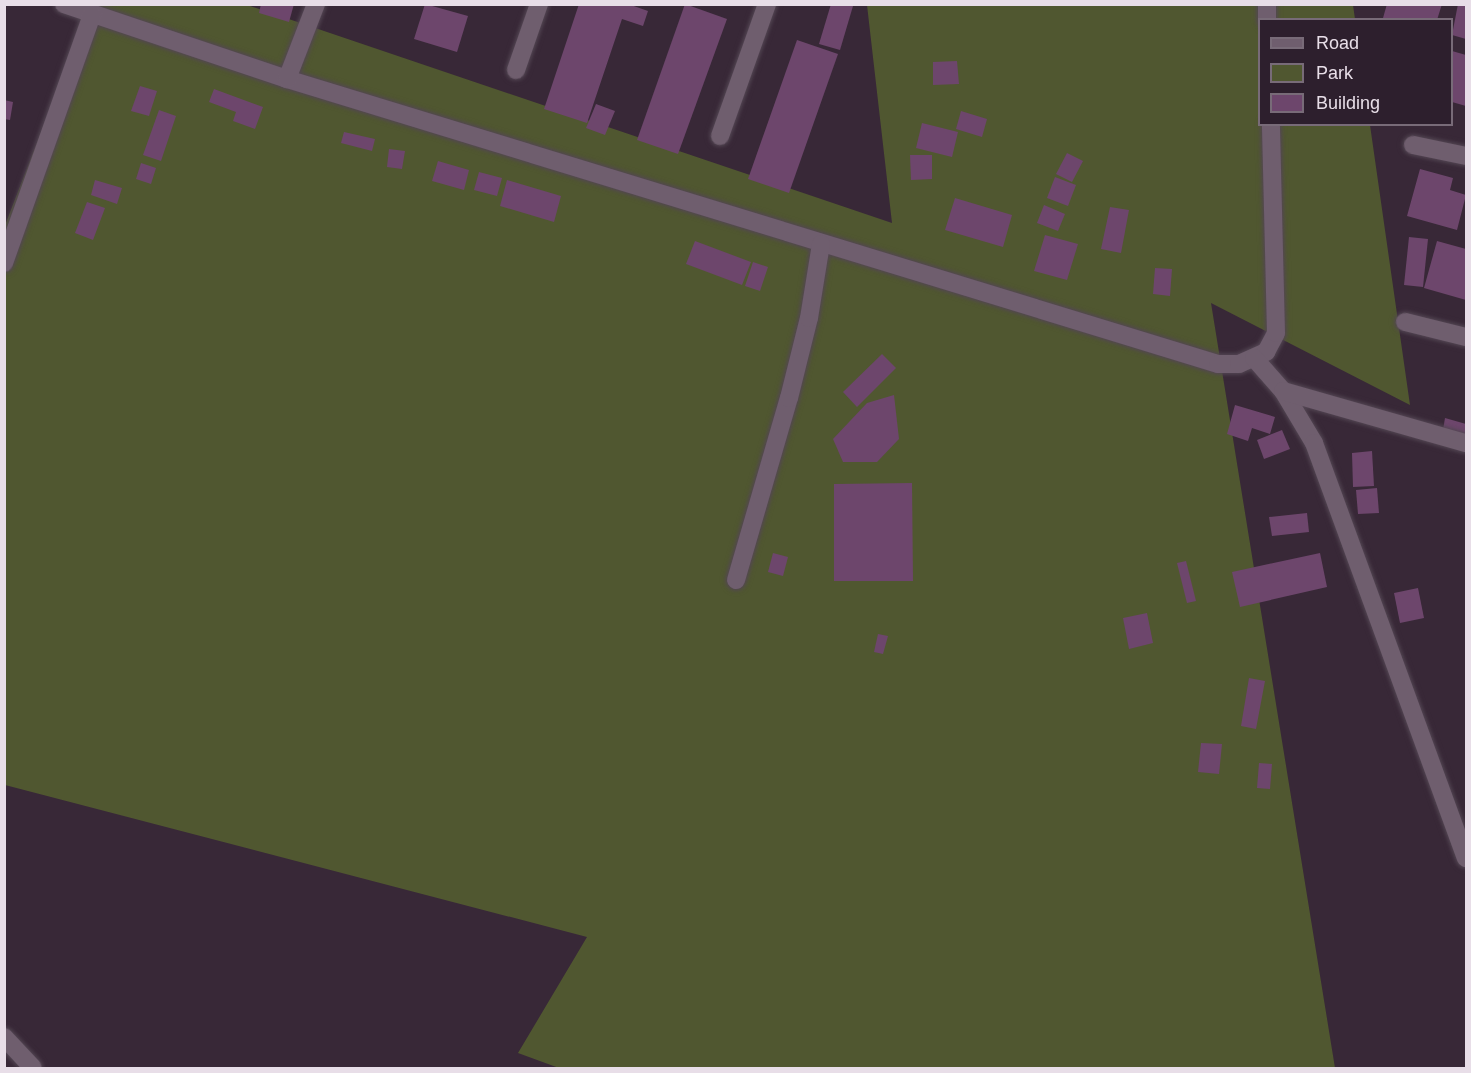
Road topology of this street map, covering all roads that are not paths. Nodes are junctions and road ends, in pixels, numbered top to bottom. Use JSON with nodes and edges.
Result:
{"nodes":[{"id":1,"x":64,"y":4,"type":"edge"},
{"id":2,"x":316,"y":4,"type":"edge"},
{"id":3,"x":539,"y":4,"type":"edge"},
{"id":4,"x":767,"y":4,"type":"edge"},
{"id":5,"x":92,"y":14,"type":"junction"},
{"id":6,"x":516,"y":70,"type":"dead end"},
{"id":7,"x":287,"y":79,"type":"junction"},
{"id":8,"x":1271,"y":126,"type":"edge"},
{"id":9,"x":720,"y":136,"type":"dead end"},
{"id":10,"x":1413,"y":145,"type":"dead end"},
{"id":11,"x":1467,"y":156,"type":"edge"},
{"id":12,"x":821,"y":244,"type":"junction"},
{"id":13,"x":4,"y":263,"type":"edge"},
{"id":14,"x":1406,"y":322,"type":"dead end"},
{"id":15,"x":1467,"y":337,"type":"edge"},
{"id":16,"x":1254,"y":358,"type":"junction"},
{"id":17,"x":1283,"y":391,"type":"junction"},
{"id":18,"x":1467,"y":443,"type":"edge"},
{"id":19,"x":736,"y":580,"type":"dead end"},
{"id":20,"x":1467,"y":858,"type":"edge"},
{"id":21,"x":4,"y":1037,"type":"edge"},
{"id":22,"x":33,"y":1068,"type":"edge"}],
"edges":[{"from":1,"to":5,"type":"street"},
{"from":2,"to":7,"type":"street"},
{"from":3,"to":6,"type":"street"},
{"from":4,"to":9,"type":"street"},
{"from":5,"to":7,"type":"street"},
{"from":5,"to":13,"type":"street"},
{"from":7,"to":12,"type":"street"},
{"from":8,"to":16,"type":"street"},
{"from":10,"to":11,"type":"street"},
{"from":12,"to":16,"type":"street"},
{"from":12,"to":19,"type":"street"},
{"from":14,"to":15,"type":"street"},
{"from":16,"to":17,"type":"street"},
{"from":17,"to":18,"type":"street"},
{"from":17,"to":20,"type":"street"},
{"from":21,"to":22,"type":"street"}]}
